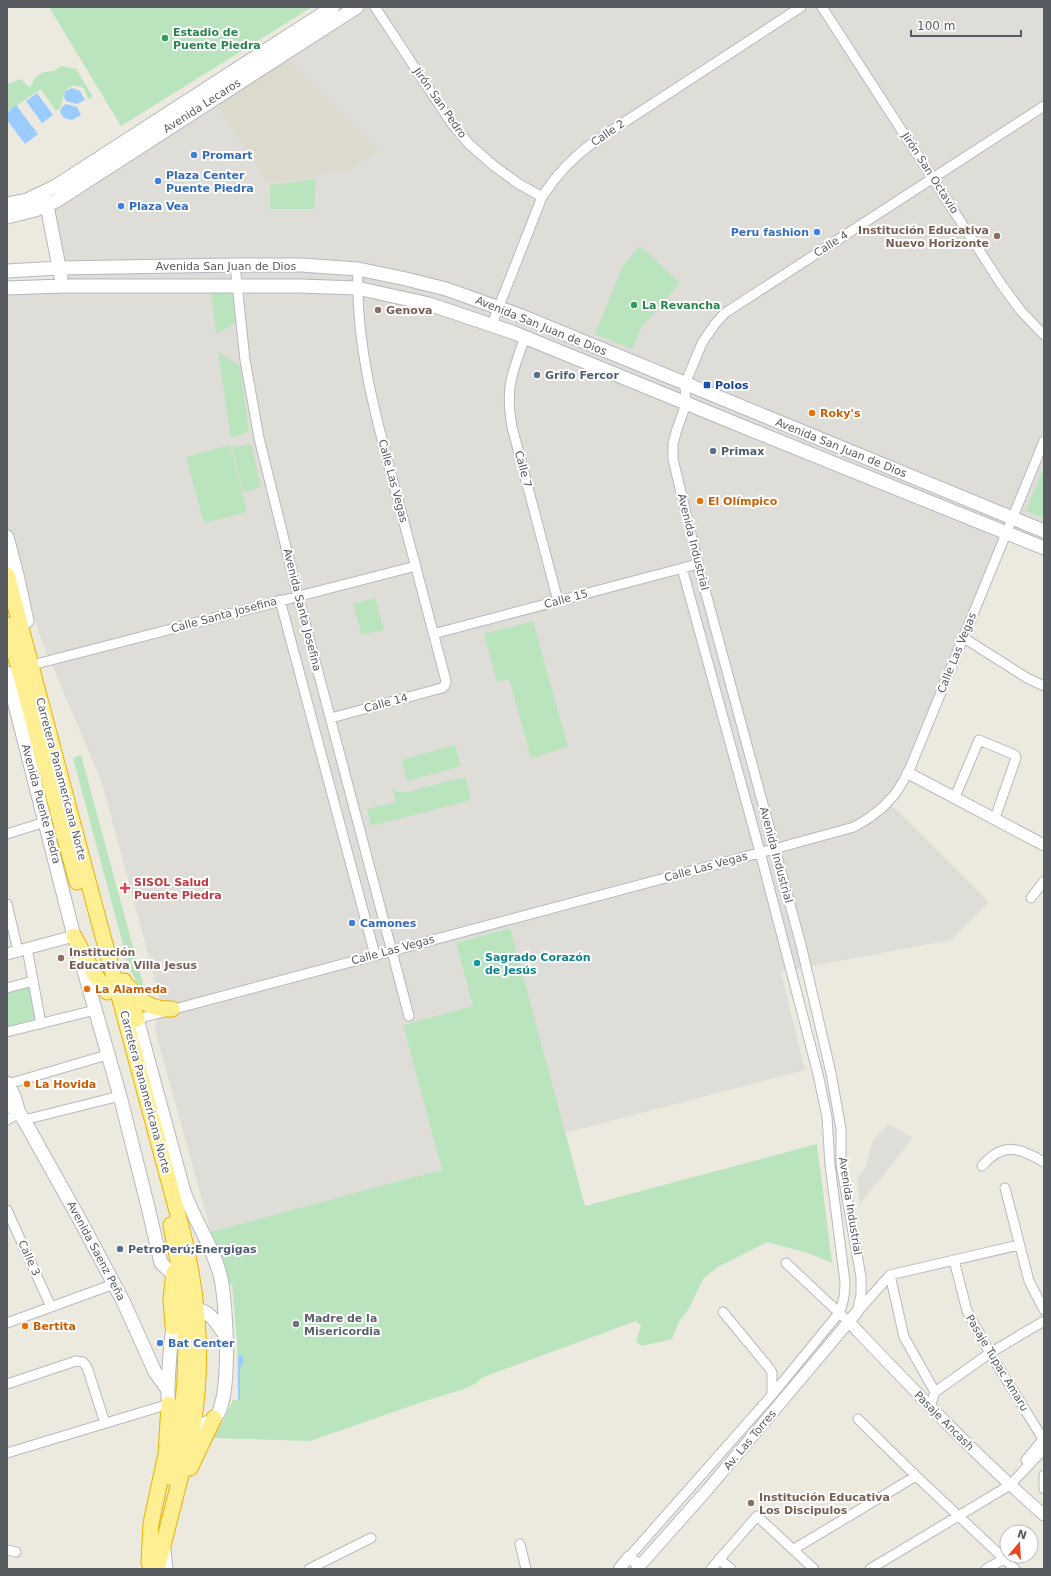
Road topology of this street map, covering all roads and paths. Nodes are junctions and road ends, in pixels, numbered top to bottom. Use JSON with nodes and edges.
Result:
{"nodes":[{"id":1,"x":334,"y":7,"type":"edge"},
{"id":2,"x":357,"y":7,"type":"edge"},
{"id":3,"x":375,"y":7,"type":"edge"},
{"id":4,"x":801,"y":7,"type":"edge"},
{"id":5,"x":822,"y":7,"type":"edge"},
{"id":6,"x":1044,"y":106,"type":"edge"},
{"id":7,"x":933,"y":178,"type":"junction"},
{"id":8,"x":542,"y":197,"type":"junction"},
{"id":9,"x":44,"y":200,"type":"junction"},
{"id":10,"x":7,"y":204,"type":"edge"},
{"id":11,"x":7,"y":217,"type":"edge"},
{"id":12,"x":235,"y":264,"type":"junction"},
{"id":13,"x":60,"y":268,"type":"junction"},
{"id":14,"x":358,"y":269,"type":"junction"},
{"id":15,"x":7,"y":271,"type":"edge"},
{"id":16,"x":237,"y":285,"type":"junction"},
{"id":17,"x":63,"y":286,"type":"junction"},
{"id":18,"x":7,"y":288,"type":"edge"},
{"id":19,"x":357,"y":288,"type":"junction"},
{"id":20,"x":498,"y":308,"type":"junction"},
{"id":21,"x":519,"y":316,"type":"junction"},
{"id":22,"x":492,"y":324,"type":"junction"},
{"id":23,"x":512,"y":332,"type":"junction"},
{"id":24,"x":1044,"y":334,"type":"edge"},
{"id":25,"x":525,"y":337,"type":"junction"},
{"id":26,"x":685,"y":384,"type":"junction"},
{"id":27,"x":686,"y":404,"type":"junction"},
{"id":28,"x":1044,"y":441,"type":"edge"},
{"id":29,"x":1012,"y":519,"type":"junction"},
{"id":30,"x":1044,"y":531,"type":"edge"},
{"id":31,"x":1006,"y":533,"type":"junction"},
{"id":32,"x":7,"y":538,"type":"edge"},
{"id":33,"x":1044,"y":548,"type":"edge"},
{"id":34,"x":698,"y":564,"type":"junction"},
{"id":35,"x":416,"y":566,"type":"junction"},
{"id":36,"x":682,"y":568,"type":"junction"},
{"id":37,"x":7,"y":575,"type":"edge"},
{"id":38,"x":298,"y":596,"type":"junction"},
{"id":39,"x":280,"y":600,"type":"junction"},
{"id":40,"x":558,"y":601,"type":"junction"},
{"id":41,"x":27,"y":621,"type":"joint"},
{"id":42,"x":7,"y":625,"type":"edge"},
{"id":43,"x":434,"y":634,"type":"junction"},
{"id":44,"x":964,"y":638,"type":"junction"},
{"id":45,"x":30,"y":659,"type":"junction"},
{"id":46,"x":7,"y":673,"type":"edge"},
{"id":47,"x":1044,"y":686,"type":"edge"},
{"id":48,"x":442,"y":688,"type":"joint"},
{"id":49,"x":331,"y":718,"type":"junction"},
{"id":50,"x":908,"y":773,"type":"junction"},
{"id":51,"x":955,"y":797,"type":"junction"},
{"id":52,"x":994,"y":818,"type":"junction"},
{"id":53,"x":45,"y":822,"type":"junction"},
{"id":54,"x":7,"y":834,"type":"edge"},
{"id":55,"x":1044,"y":845,"type":"edge"},
{"id":56,"x":774,"y":849,"type":"junction"},
{"id":57,"x":760,"y":852,"type":"junction"},
{"id":58,"x":1044,"y":881,"type":"edge"},
{"id":59,"x":91,"y":892,"type":"junction"},
{"id":60,"x":1031,"y":898,"type":"dead end"},
{"id":61,"x":7,"y":904,"type":"edge"},
{"id":62,"x":74,"y":936,"type":"junction"},
{"id":63,"x":392,"y":950,"type":"junction"},
{"id":64,"x":17,"y":951,"type":"edge"},
{"id":65,"x":375,"y":955,"type":"junction"},
{"id":66,"x":123,"y":977,"type":"junction"},
{"id":67,"x":33,"y":981,"type":"junction"},
{"id":68,"x":7,"y":988,"type":"edge"},
{"id":69,"x":107,"y":992,"type":"junction"},
{"id":70,"x":172,"y":1009,"type":"junction"},
{"id":71,"x":95,"y":1010,"type":"junction"},
{"id":72,"x":409,"y":1016,"type":"dead end"},
{"id":73,"x":137,"y":1019,"type":"junction"},
{"id":74,"x":41,"y":1024,"type":"junction"},
{"id":75,"x":7,"y":1032,"type":"edge"},
{"id":76,"x":107,"y":1055,"type":"junction"},
{"id":77,"x":7,"y":1083,"type":"edge"},
{"id":78,"x":120,"y":1096,"type":"junction"},
{"id":79,"x":7,"y":1102,"type":"edge"},
{"id":80,"x":21,"y":1116,"type":"junction"},
{"id":81,"x":7,"y":1120,"type":"edge"},
{"id":82,"x":1044,"y":1162,"type":"edge"},
{"id":83,"x":982,"y":1166,"type":"dead end"},
{"id":84,"x":1005,"y":1188,"type":"dead end"},
{"id":85,"x":7,"y":1210,"type":"edge"},
{"id":86,"x":1019,"y":1245,"type":"junction"},
{"id":87,"x":176,"y":1250,"type":"junction"},
{"id":88,"x":954,"y":1260,"type":"junction"},
{"id":89,"x":786,"y":1263,"type":"dead end"},
{"id":90,"x":174,"y":1275,"type":"junction"},
{"id":91,"x":890,"y":1275,"type":"junction"},
{"id":92,"x":114,"y":1284,"type":"junction"},
{"id":93,"x":51,"y":1307,"type":"junction"},
{"id":94,"x":1044,"y":1310,"type":"edge"},
{"id":95,"x":191,"y":1311,"type":"junction"},
{"id":96,"x":723,"y":1312,"type":"dead end"},
{"id":97,"x":857,"y":1312,"type":"junction"},
{"id":98,"x":839,"y":1313,"type":"junction"},
{"id":99,"x":1044,"y":1321,"type":"edge"},
{"id":100,"x":849,"y":1322,"type":"junction"},
{"id":101,"x":7,"y":1323,"type":"edge"},
{"id":102,"x":173,"y":1327,"type":"junction"},
{"id":103,"x":226,"y":1337,"type":"junction"},
{"id":104,"x":990,"y":1354,"type":"junction"},
{"id":105,"x":7,"y":1384,"type":"edge"},
{"id":106,"x":167,"y":1389,"type":"junction"},
{"id":107,"x":935,"y":1392,"type":"junction"},
{"id":108,"x":772,"y":1395,"type":"junction"},
{"id":109,"x":930,"y":1407,"type":"junction"},
{"id":110,"x":214,"y":1418,"type":"junction"},
{"id":111,"x":858,"y":1419,"type":"dead end"},
{"id":112,"x":187,"y":1422,"type":"junction"},
{"id":113,"x":105,"y":1423,"type":"junction"},
{"id":114,"x":1044,"y":1438,"type":"edge"},
{"id":115,"x":1044,"y":1449,"type":"edge"},
{"id":116,"x":7,"y":1453,"type":"edge"},
{"id":117,"x":1044,"y":1475,"type":"edge"},
{"id":118,"x":916,"y":1476,"type":"junction"},
{"id":119,"x":1010,"y":1485,"type":"junction"},
{"id":120,"x":1044,"y":1489,"type":"edge"},
{"id":121,"x":174,"y":1502,"type":"junction"},
{"id":122,"x":1044,"y":1515,"type":"edge"},
{"id":123,"x":959,"y":1517,"type":"junction"},
{"id":124,"x":166,"y":1533,"type":"junction"},
{"id":125,"x":371,"y":1538,"type":"dead end"},
{"id":126,"x":520,"y":1544,"type":"dead end"},
{"id":127,"x":794,"y":1549,"type":"junction"},
{"id":128,"x":999,"y":1554,"type":"edge"},
{"id":129,"x":629,"y":1557,"type":"junction"},
{"id":130,"x":719,"y":1559,"type":"junction"},
{"id":131,"x":999,"y":1562,"type":"edge"},
{"id":132,"x":151,"y":1567,"type":"edge"},
{"id":133,"x":640,"y":1568,"type":"edge"},
{"id":134,"x":168,"y":1569,"type":"edge"},
{"id":135,"x":309,"y":1569,"type":"edge"},
{"id":136,"x":526,"y":1569,"type":"edge"},
{"id":137,"x":619,"y":1569,"type":"edge"},
{"id":138,"x":711,"y":1569,"type":"edge"},
{"id":139,"x":731,"y":1569,"type":"edge"},
{"id":140,"x":814,"y":1569,"type":"edge"},
{"id":141,"x":870,"y":1569,"type":"edge"},
{"id":142,"x":986,"y":1569,"type":"edge"}],
"edges":[{"from":1,"to":9,"type":"main road","name":"Avenida Lecaros"},
{"from":2,"to":9,"type":"main road","name":"Avenida Lecaros"},
{"from":3,"to":8,"type":"street","name":"Jirón San Pedro"},
{"from":4,"to":8,"type":"street","name":"Calle 2"},
{"from":5,"to":7,"type":"street","name":"Jirón San Octavio"},
{"from":6,"to":7,"type":"street","name":"Calle 4"},
{"from":7,"to":24,"type":"street","name":"Jirón San Octavio"},
{"from":7,"to":26,"type":"street","name":"Calle 4"},
{"from":8,"to":20,"type":"street","name":"Calle 2"},
{"from":9,"to":10,"type":"main road"},
{"from":9,"to":11,"type":"main road","name":"Avenida Lecaros"},
{"from":9,"to":13,"type":"main road"},
{"from":12,"to":13,"type":"main road","name":"Avenida San Juan de Dios"},
{"from":12,"to":14,"type":"main road","name":"Avenida San Juan de Dios"},
{"from":12,"to":16,"type":"street","name":"Avenida Santa Josefina"},
{"from":13,"to":15,"type":"main road","name":"Avenida San Juan de Dios"},
{"from":13,"to":17,"type":"main road"},
{"from":14,"to":19,"type":"street","name":"Calle Las Vegas"},
{"from":14,"to":20,"type":"main road","name":"Avenida San Juan de Dios"},
{"from":16,"to":17,"type":"main road","name":"Avenida San Juan de Dios"},
{"from":16,"to":19,"type":"main road","name":"Avenida San Juan de Dios"},
{"from":16,"to":38,"type":"street","name":"Avenida Santa Josefina"},
{"from":17,"to":18,"type":"main road","name":"Avenida San Juan de Dios"},
{"from":19,"to":22,"type":"main road","name":"Avenida San Juan de Dios"},
{"from":19,"to":35,"type":"street","name":"Calle Las Vegas"},
{"from":20,"to":21,"type":"main road","name":"Avenida San Juan de Dios"},
{"from":20,"to":22,"type":"street","name":"Calle 2"},
{"from":21,"to":23,"type":"main road"},
{"from":21,"to":26,"type":"main road","name":"Avenida San Juan de Dios"},
{"from":22,"to":23,"type":"main road","name":"Avenida San Juan de Dios"},
{"from":23,"to":25,"type":"main road","name":"Avenida San Juan de Dios"},
{"from":25,"to":27,"type":"main road","name":"Avenida San Juan de Dios"},
{"from":25,"to":40,"type":"street","name":"Calle 7"},
{"from":26,"to":27,"type":"street","name":"Calle 4"},
{"from":26,"to":29,"type":"main road","name":"Avenida San Juan de Dios"},
{"from":27,"to":31,"type":"main road","name":"Avenida San Juan de Dios"},
{"from":27,"to":34,"type":"street","name":"Avenida Industrial"},
{"from":28,"to":29,"type":"street","name":"Calle Las Vegas"},
{"from":29,"to":30,"type":"main road","name":"Avenida San Juan de Dios"},
{"from":29,"to":31,"type":"street","name":"Calle Las Vegas"},
{"from":31,"to":33,"type":"main road","name":"Avenida San Juan de Dios"},
{"from":31,"to":44,"type":"street","name":"Calle Las Vegas"},
{"from":32,"to":41,"type":"main road"},
{"from":34,"to":36,"type":"street","name":"Calle 15"},
{"from":34,"to":56,"type":"street","name":"Avenida Industrial"},
{"from":35,"to":38,"type":"street","name":"Calle Santa Josefina"},
{"from":35,"to":43,"type":"street","name":"Calle Las Vegas"},
{"from":36,"to":40,"type":"street","name":"Calle 15"},
{"from":36,"to":57,"type":"street"},
{"from":37,"to":45,"type":"highway","name":"Carretera Panamericana Norte"},
{"from":38,"to":39,"type":"street","name":"Calle Santa Josefina"},
{"from":38,"to":49,"type":"street","name":"Avenida Santa Josefina"},
{"from":39,"to":45,"type":"street","name":"Calle Santa Josefina"},
{"from":39,"to":65,"type":"street","name":"Avenida Santa Josefina"},
{"from":40,"to":43,"type":"street","name":"Calle 15"},
{"from":41,"to":45,"type":"highway"},
{"from":42,"to":69,"type":"highway","name":"Carretera Panamericana Norte"},
{"from":43,"to":48,"type":"street","name":"Calle Las Vegas"},
{"from":44,"to":47,"type":"street"},
{"from":44,"to":50,"type":"street","name":"Calle Las Vegas"},
{"from":45,"to":59,"type":"highway","name":"Carretera Panamericana Norte"},
{"from":46,"to":53,"type":"main road","name":"Avenida Puente Piedra"},
{"from":48,"to":49,"type":"street","name":"Calle 14"},
{"from":49,"to":63,"type":"street","name":"Avenida Santa Josefina"},
{"from":50,"to":51,"type":"street"},
{"from":50,"to":56,"type":"street","name":"Calle Las Vegas"},
{"from":51,"to":52,"type":"street"},
{"from":51,"to":52,"type":"street"},
{"from":52,"to":55,"type":"street"},
{"from":53,"to":54,"type":"street"},
{"from":53,"to":62,"type":"main road","name":"Avenida Puente Piedra"},
{"from":56,"to":57,"type":"street","name":"Calle Las Vegas"},
{"from":56,"to":97,"type":"street","name":"Avenida Industrial"},
{"from":57,"to":63,"type":"street","name":"Calle Las Vegas"},
{"from":57,"to":98,"type":"street"},
{"from":58,"to":60,"type":"street"},
{"from":59,"to":66,"type":"highway"},
{"from":59,"to":95,"type":"highway","name":"Carretera Panamericana Norte"},
{"from":61,"to":64,"type":"street"},
{"from":62,"to":64,"type":"street"},
{"from":62,"to":69,"type":"highway"},
{"from":62,"to":71,"type":"main road","name":"Avenida Puente Piedra"},
{"from":63,"to":65,"type":"street","name":"Calle Las Vegas"},
{"from":63,"to":72,"type":"street","name":"Avenida Santa Josefina"},
{"from":64,"to":67,"type":"street"},
{"from":65,"to":70,"type":"street","name":"Calle Las Vegas"},
{"from":66,"to":70,"type":"highway"},
{"from":66,"to":73,"type":"highway"},
{"from":67,"to":68,"type":"street"},
{"from":67,"to":74,"type":"street"},
{"from":69,"to":87,"type":"highway","name":"Carretera Panamericana Norte"},
{"from":70,"to":73,"type":"street","name":"Calle Las Vegas"},
{"from":71,"to":74,"type":"street"},
{"from":71,"to":76,"type":"main road","name":"Avenida Puente Piedra"},
{"from":73,"to":103,"type":"main road"},
{"from":74,"to":75,"type":"street"},
{"from":76,"to":77,"type":"street"},
{"from":76,"to":78,"type":"main road","name":"Avenida Puente Piedra"},
{"from":77,"to":80,"type":"main road","name":"Avenida Saenz Peña"},
{"from":78,"to":80,"type":"street"},
{"from":78,"to":90,"type":"main road","name":"Avenida Puente Piedra"},
{"from":79,"to":80,"type":"main road","name":"Avenida Saenz Peña"},
{"from":80,"to":81,"type":"street"},
{"from":80,"to":92,"type":"main road","name":"Avenida Saenz Peña"},
{"from":82,"to":83,"type":"street"},
{"from":84,"to":86,"type":"street"},
{"from":85,"to":93,"type":"street","name":"Calle 3"},
{"from":86,"to":88,"type":"street"},
{"from":86,"to":94,"type":"street"},
{"from":87,"to":90,"type":"highway"},
{"from":87,"to":95,"type":"highway","name":"Carretera Panamericana Norte"},
{"from":88,"to":91,"type":"street"},
{"from":88,"to":104,"type":"street","name":"Pasaje Tupac Amaru"},
{"from":89,"to":98,"type":"street"},
{"from":90,"to":102,"type":"highway"},
{"from":91,"to":97,"type":"street"},
{"from":91,"to":107,"type":"street"},
{"from":92,"to":93,"type":"street"},
{"from":92,"to":106,"type":"main road","name":"Avenida Saenz Peña"},
{"from":93,"to":101,"type":"street"},
{"from":95,"to":102,"type":"main road"},
{"from":95,"to":103,"type":"main road"},
{"from":95,"to":112,"type":"highway","name":"Carretera Panamericana Norte"},
{"from":96,"to":108,"type":"street"},
{"from":97,"to":100,"type":"street","name":"Av. Las Torres"},
{"from":98,"to":100,"type":"street"},
{"from":98,"to":108,"type":"street","name":"Av. Las Torres"},
{"from":99,"to":104,"type":"street"},
{"from":100,"to":109,"type":"street","name":"Pasaje Ancash"},
{"from":100,"to":133,"type":"street","name":"Av. Las Torres"},
{"from":102,"to":106,"type":"main road"},
{"from":103,"to":110,"type":"main road"},
{"from":104,"to":107,"type":"street"},
{"from":104,"to":114,"type":"street","name":"Pasaje Tupac Amaru"},
{"from":105,"to":113,"type":"street"},
{"from":106,"to":112,"type":"main road","name":"Avenida Saenz Peña"},
{"from":106,"to":113,"type":"street"},
{"from":106,"to":132,"type":"highway"},
{"from":107,"to":109,"type":"street"},
{"from":108,"to":129,"type":"street","name":"Av. Las Torres"},
{"from":109,"to":119,"type":"street","name":"Pasaje Ancash"},
{"from":110,"to":112,"type":"main road"},
{"from":110,"to":121,"type":"highway"},
{"from":111,"to":118,"type":"street"},
{"from":112,"to":121,"type":"highway","name":"Carretera Panamericana Norte"},
{"from":112,"to":132,"type":"highway","name":"Carretera Panamericana Norte"},
{"from":113,"to":116,"type":"street"},
{"from":114,"to":119,"type":"street"},
{"from":115,"to":119,"type":"street"},
{"from":117,"to":120,"type":"street"},
{"from":118,"to":123,"type":"street"},
{"from":118,"to":127,"type":"street"},
{"from":119,"to":122,"type":"street","name":"Pasaje Ancash"},
{"from":119,"to":123,"type":"street"},
{"from":121,"to":124,"type":"highway","name":"Carretera Panamericana Norte"},
{"from":123,"to":128,"type":"street"},
{"from":123,"to":141,"type":"street"},
{"from":124,"to":132,"type":"highway","name":"Carretera Panamericana Norte"},
{"from":124,"to":134,"type":"street"},
{"from":125,"to":135,"type":"street"},
{"from":126,"to":136,"type":"street"},
{"from":127,"to":130,"type":"street"},
{"from":127,"to":140,"type":"street"},
{"from":129,"to":133,"type":"street","name":"Av. Las Torres"},
{"from":129,"to":137,"type":"street","name":"Av. Las Torres"},
{"from":130,"to":138,"type":"street"},
{"from":130,"to":139,"type":"street"},
{"from":131,"to":142,"type":"street"}]}
